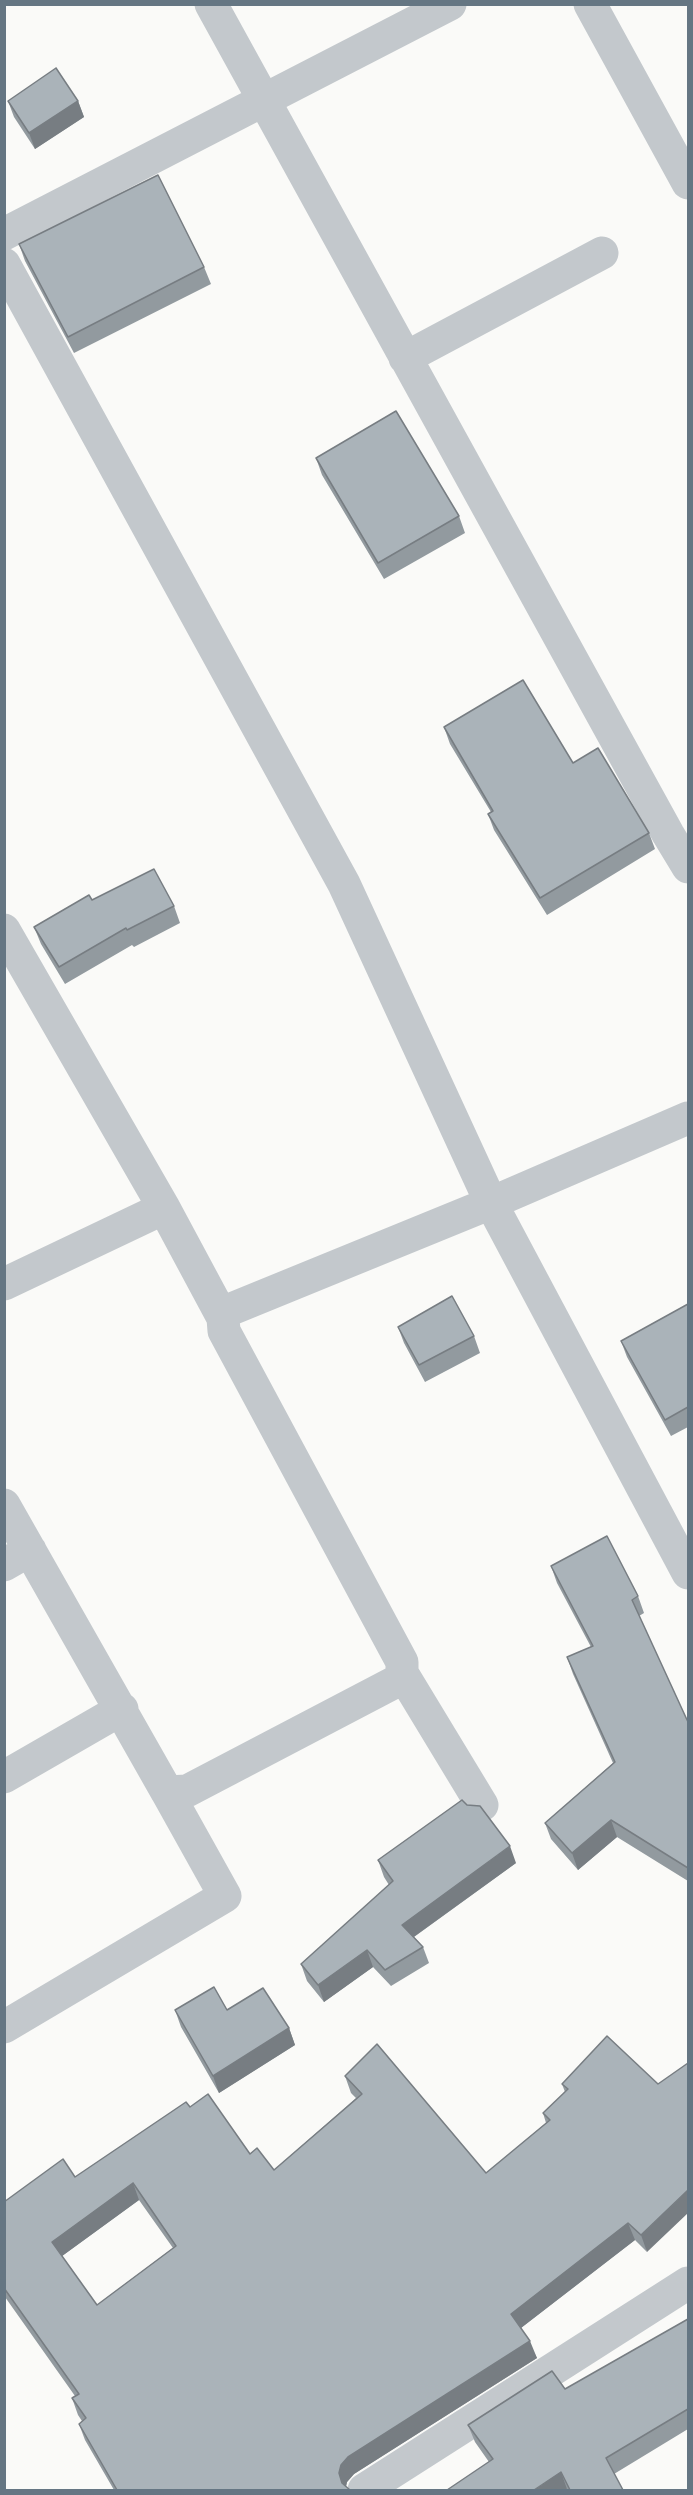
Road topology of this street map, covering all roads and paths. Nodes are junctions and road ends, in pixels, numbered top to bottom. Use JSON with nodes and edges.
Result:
{"nodes":[{"id":1,"x":211,"y":4,"type":"edge"},
{"id":2,"x":450,"y":4,"type":"edge"},
{"id":3,"x":591,"y":4,"type":"edge"},
{"id":4,"x":264,"y":101,"type":"junction"},
{"id":5,"x":688,"y":183,"type":"edge"},
{"id":6,"x":4,"y":234,"type":"edge"},
{"id":7,"x":602,"y":253,"type":"dead end"},
{"id":8,"x":4,"y":264,"type":"edge"},
{"id":9,"x":405,"y":358,"type":"junction"},
{"id":10,"x":688,"y":867,"type":"edge"},
{"id":11,"x":4,"y":930,"type":"edge"},
{"id":12,"x":688,"y":1118,"type":"edge"},
{"id":13,"x":491,"y":1203,"type":"junction"},
{"id":14,"x":164,"y":1208,"type":"junction"},
{"id":15,"x":4,"y":1284,"type":"edge"},
{"id":16,"x":223,"y":1318,"type":"junction"},
{"id":17,"x":4,"y":1505,"type":"edge"},
{"id":18,"x":17,"y":1557,"type":"edge"},
{"id":19,"x":688,"y":1573,"type":"edge"},
{"id":20,"x":402,"y":1673,"type":"junction"},
{"id":21,"x":122,"y":1709,"type":"junction"},
{"id":22,"x":4,"y":1777,"type":"edge"},
{"id":23,"x":167,"y":1792,"type":"junction"},
{"id":24,"x":482,"y":1805,"type":"edge"},
{"id":25,"x":4,"y":2027,"type":"edge"},
{"id":26,"x":688,"y":2283,"type":"edge"},
{"id":27,"x":364,"y":2490,"type":"edge"}],
"edges":[{"from":1,"to":4,"type":"street"},
{"from":2,"to":4,"type":"street"},
{"from":3,"to":5,"type":"street"},
{"from":4,"to":6,"type":"street"},
{"from":4,"to":9,"type":"street"},
{"from":7,"to":9,"type":"street"},
{"from":8,"to":13,"type":"street"},
{"from":9,"to":10,"type":"street"},
{"from":11,"to":14,"type":"street"},
{"from":12,"to":13,"type":"street"},
{"from":13,"to":16,"type":"street"},
{"from":13,"to":19,"type":"street"},
{"from":14,"to":15,"type":"street"},
{"from":14,"to":16,"type":"street"},
{"from":16,"to":20,"type":"street"},
{"from":17,"to":18,"type":"street"},
{"from":18,"to":21,"type":"street"},
{"from":20,"to":23,"type":"street"},
{"from":20,"to":24,"type":"street"},
{"from":21,"to":22,"type":"street"},
{"from":21,"to":23,"type":"street"},
{"from":23,"to":25,"type":"street"},
{"from":26,"to":27,"type":"street"}]}
